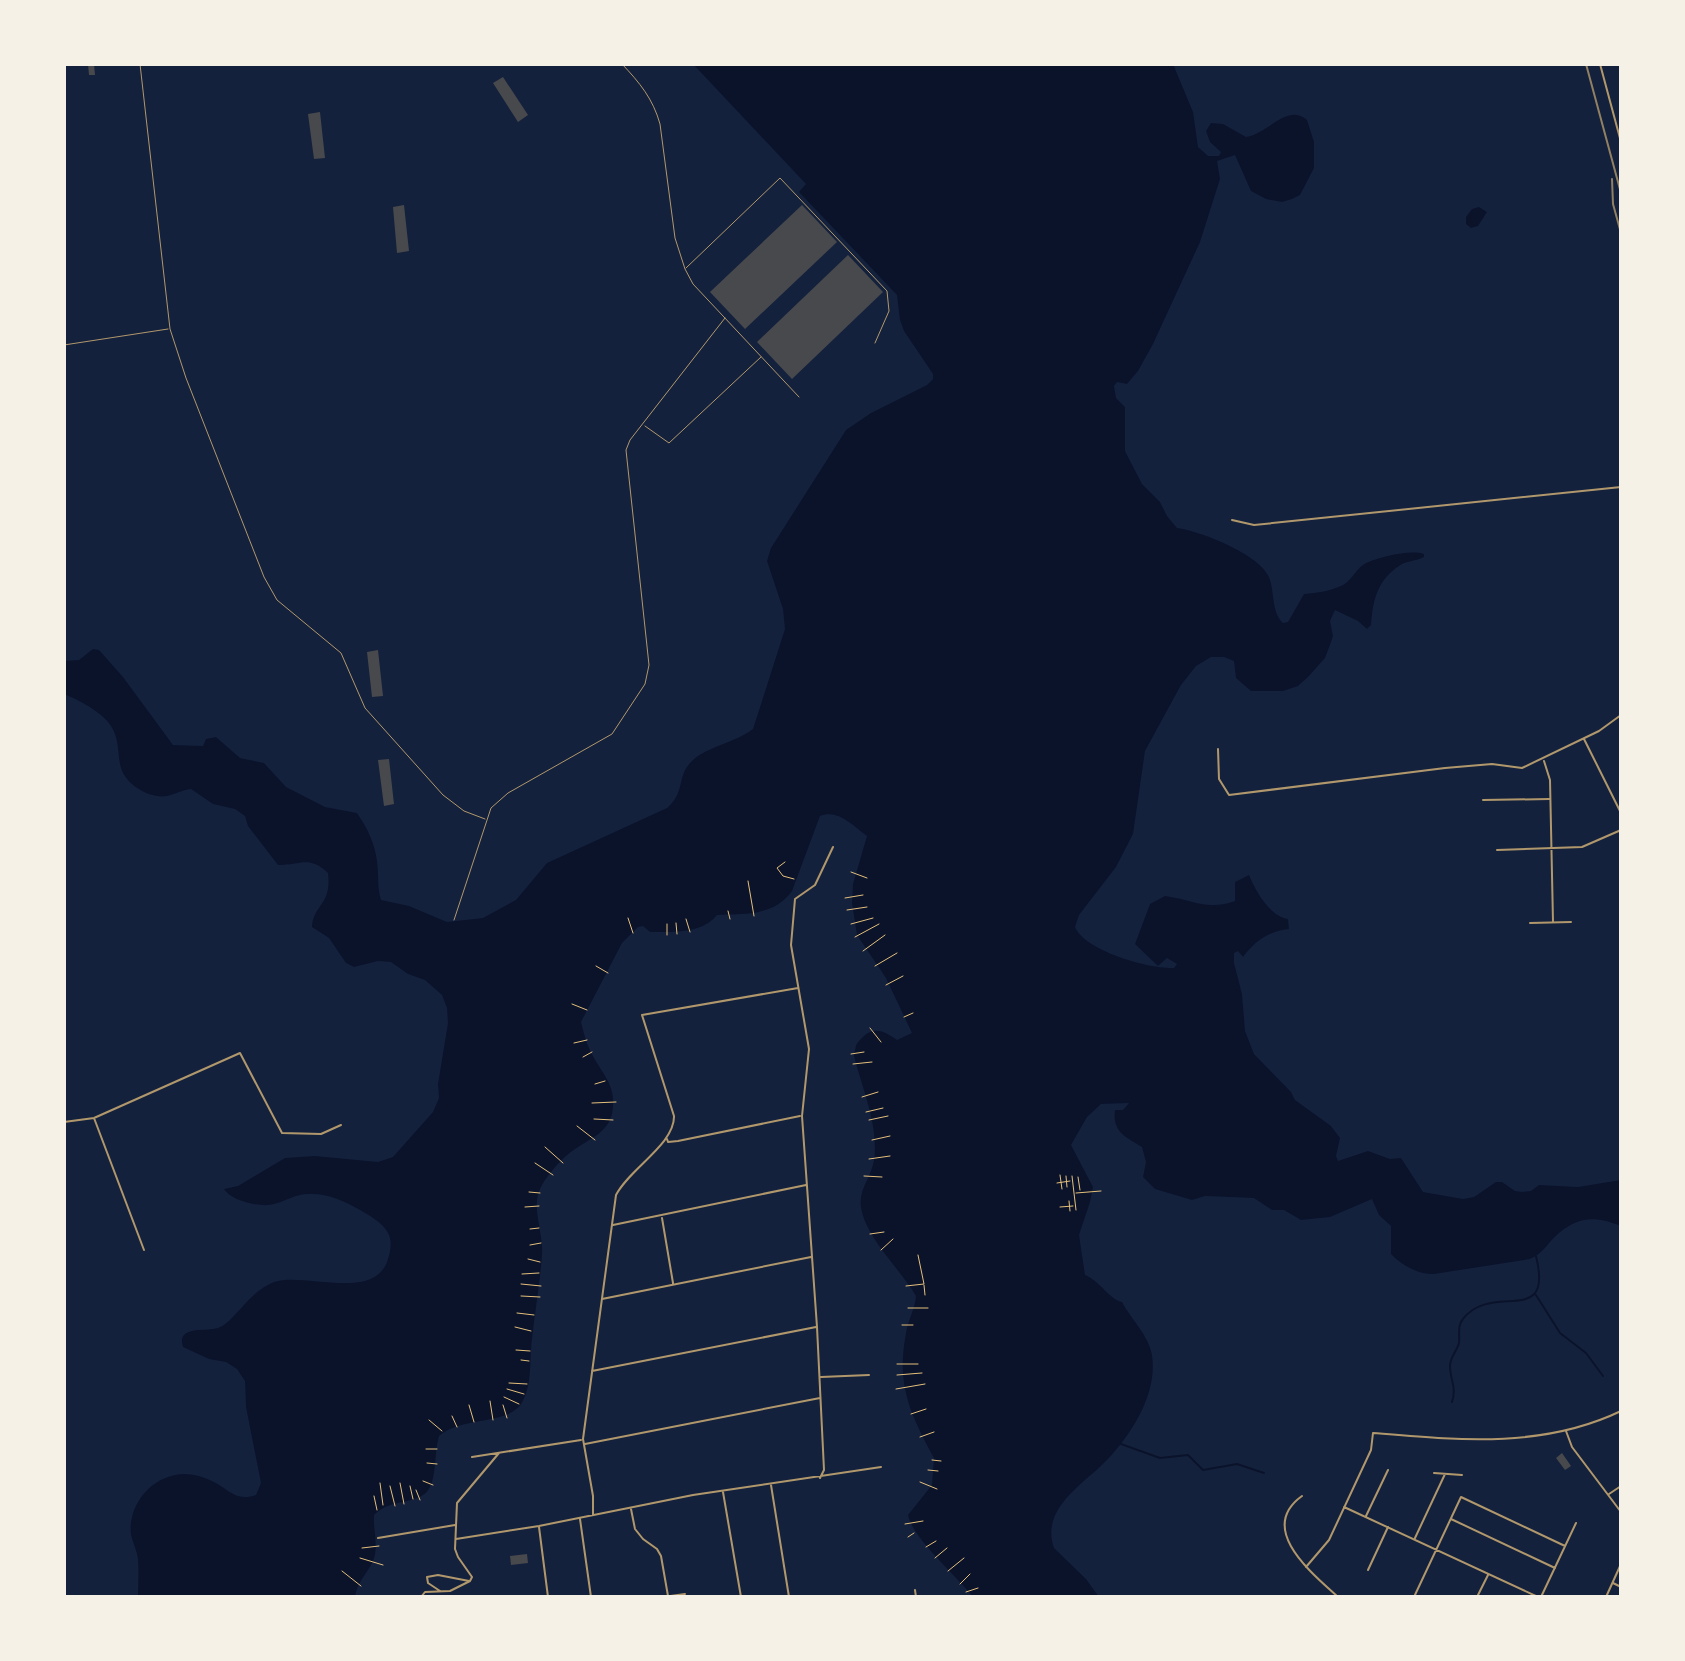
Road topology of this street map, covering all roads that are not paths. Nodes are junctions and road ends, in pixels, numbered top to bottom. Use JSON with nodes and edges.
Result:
{"nodes":[{"id":1,"x":140,"y":64,"type":"edge"},
{"id":2,"x":622,"y":64,"type":"edge"},
{"id":3,"x":1600,"y":64,"type":"edge"},
{"id":4,"x":1621,"y":142,"type":"edge"},
{"id":5,"x":685,"y":269,"type":"junction"},
{"id":6,"x":725,"y":318,"type":"junction"},
{"id":7,"x":170,"y":329,"type":"junction"},
{"id":8,"x":875,"y":343,"type":"dead end"},
{"id":9,"x":64,"y":345,"type":"edge"},
{"id":10,"x":762,"y":356,"type":"junction"},
{"id":11,"x":799,"y":397,"type":"dead end"},
{"id":12,"x":643,"y":425,"type":"junction"},
{"id":13,"x":1621,"y":487,"type":"edge"},
{"id":14,"x":1232,"y":520,"type":"dead end"},
{"id":15,"x":1621,"y":715,"type":"edge"},
{"id":16,"x":1584,"y":738,"type":"junction"},
{"id":17,"x":1218,"y":749,"type":"dead end"},
{"id":18,"x":1543,"y":759,"type":"junction"},
{"id":19,"x":1550,"y":799,"type":"junction"},
{"id":20,"x":1483,"y":800,"type":"dead end"},
{"id":21,"x":1621,"y":813,"type":"edge"},
{"id":22,"x":485,"y":819,"type":"junction"},
{"id":23,"x":1621,"y":830,"type":"edge"},
{"id":24,"x":833,"y":847,"type":"dead end"},
{"id":25,"x":1551,"y":849,"type":"junction"},
{"id":26,"x":1497,"y":850,"type":"dead end"},
{"id":27,"x":454,"y":920,"type":"dead end"},
{"id":28,"x":1553,"y":922,"type":"junction"},
{"id":29,"x":1571,"y":922,"type":"dead end"},
{"id":30,"x":1530,"y":923,"type":"dead end"},
{"id":31,"x":798,"y":988,"type":"junction"},
{"id":32,"x":802,"y":1116,"type":"junction"},
{"id":33,"x":94,"y":1118,"type":"junction"},
{"id":34,"x":64,"y":1122,"type":"edge"},
{"id":35,"x":341,"y":1125,"type":"dead end"},
{"id":36,"x":666,"y":1138,"type":"junction"},
{"id":37,"x":806,"y":1185,"type":"junction"},
{"id":38,"x":661,"y":1216,"type":"junction"},
{"id":39,"x":612,"y":1225,"type":"junction"},
{"id":40,"x":144,"y":1250,"type":"dead end"},
{"id":41,"x":812,"y":1257,"type":"junction"},
{"id":42,"x":673,"y":1284,"type":"junction"},
{"id":43,"x":602,"y":1299,"type":"junction"},
{"id":44,"x":817,"y":1327,"type":"junction"},
{"id":45,"x":592,"y":1371,"type":"junction"},
{"id":46,"x":869,"y":1375,"type":"dead end"},
{"id":47,"x":820,"y":1377,"type":"junction"},
{"id":48,"x":820,"y":1398,"type":"junction"},
{"id":49,"x":1621,"y":1411,"type":"edge"},
{"id":50,"x":1566,"y":1430,"type":"junction"},
{"id":51,"x":583,"y":1439,"type":"junction"},
{"id":52,"x":583,"y":1444,"type":"junction"},
{"id":53,"x":499,"y":1453,"type":"junction"},
{"id":54,"x":472,"y":1457,"type":"dead end"},
{"id":55,"x":881,"y":1467,"type":"dead end"},
{"id":56,"x":1388,"y":1470,"type":"dead end"},
{"id":57,"x":1434,"y":1473,"type":"dead end"},
{"id":58,"x":1445,"y":1474,"type":"junction"},
{"id":59,"x":1462,"y":1475,"type":"dead end"},
{"id":60,"x":820,"y":1478,"type":"junction"},
{"id":61,"x":771,"y":1485,"type":"junction"},
{"id":62,"x":1621,"y":1486,"type":"edge"},
{"id":63,"x":723,"y":1491,"type":"junction"},
{"id":64,"x":1608,"y":1495,"type":"junction"},
{"id":65,"x":1302,"y":1496,"type":"dead end"},
{"id":66,"x":631,"y":1507,"type":"junction"},
{"id":67,"x":1344,"y":1507,"type":"junction"},
{"id":68,"x":1621,"y":1512,"type":"edge"},
{"id":69,"x":593,"y":1515,"type":"junction"},
{"id":70,"x":1366,"y":1517,"type":"junction"},
{"id":71,"x":580,"y":1518,"type":"junction"},
{"id":72,"x":1451,"y":1519,"type":"junction"},
{"id":73,"x":1576,"y":1523,"type":"dead end"},
{"id":74,"x":456,"y":1525,"type":"junction"},
{"id":75,"x":539,"y":1526,"type":"junction"},
{"id":76,"x":1388,"y":1527,"type":"junction"},
{"id":77,"x":378,"y":1538,"type":"dead end"},
{"id":78,"x":456,"y":1539,"type":"junction"},
{"id":79,"x":1414,"y":1539,"type":"junction"},
{"id":80,"x":1565,"y":1546,"type":"junction"},
{"id":81,"x":1436,"y":1549,"type":"junction"},
{"id":82,"x":1621,"y":1564,"type":"edge"},
{"id":83,"x":1306,"y":1567,"type":"junction"},
{"id":84,"x":1555,"y":1568,"type":"junction"},
{"id":85,"x":1368,"y":1570,"type":"dead end"},
{"id":86,"x":1489,"y":1574,"type":"junction"},
{"id":87,"x":470,"y":1581,"type":"junction"},
{"id":88,"x":1612,"y":1582,"type":"junction"},
{"id":89,"x":1621,"y":1587,"type":"edge"},
{"id":90,"x":915,"y":1590,"type":"dead end"},
{"id":91,"x":442,"y":1592,"type":"junction"},
{"id":92,"x":685,"y":1594,"type":"dead end"},
{"id":93,"x":668,"y":1596,"type":"edge"},
{"id":94,"x":421,"y":1597,"type":"edge"},
{"id":95,"x":548,"y":1597,"type":"edge"},
{"id":96,"x":591,"y":1597,"type":"edge"},
{"id":97,"x":663,"y":1597,"type":"edge"},
{"id":98,"x":741,"y":1597,"type":"edge"},
{"id":99,"x":789,"y":1597,"type":"edge"},
{"id":100,"x":916,"y":1597,"type":"edge"},
{"id":101,"x":1338,"y":1597,"type":"edge"},
{"id":102,"x":1414,"y":1597,"type":"edge"},
{"id":103,"x":1477,"y":1597,"type":"edge"},
{"id":104,"x":1539,"y":1597,"type":"edge"},
{"id":105,"x":1606,"y":1597,"type":"edge"}],
"edges":[{"from":1,"to":7,"type":"lane"},
{"from":2,"to":5,"type":"lane"},
{"from":3,"to":4,"type":"street"},
{"from":5,"to":6,"type":"lane"},
{"from":5,"to":8,"type":"lane"},
{"from":6,"to":10,"type":"lane"},
{"from":6,"to":12,"type":"lane"},
{"from":7,"to":9,"type":"lane"},
{"from":7,"to":22,"type":"lane"},
{"from":10,"to":11,"type":"lane"},
{"from":10,"to":12,"type":"lane"},
{"from":12,"to":22,"type":"lane"},
{"from":13,"to":14,"type":"street"},
{"from":15,"to":16,"type":"street"},
{"from":16,"to":18,"type":"street"},
{"from":16,"to":21,"type":"street"},
{"from":17,"to":18,"type":"street"},
{"from":18,"to":19,"type":"street"},
{"from":19,"to":20,"type":"street"},
{"from":19,"to":25,"type":"street"},
{"from":22,"to":27,"type":"lane"},
{"from":23,"to":25,"type":"street"},
{"from":24,"to":31,"type":"street"},
{"from":25,"to":26,"type":"street"},
{"from":25,"to":28,"type":"street"},
{"from":28,"to":29,"type":"street"},
{"from":28,"to":30,"type":"street"},
{"from":31,"to":32,"type":"street"},
{"from":31,"to":36,"type":"street"},
{"from":32,"to":36,"type":"street"},
{"from":32,"to":37,"type":"street"},
{"from":33,"to":34,"type":"street"},
{"from":33,"to":35,"type":"street"},
{"from":33,"to":40,"type":"street"},
{"from":36,"to":39,"type":"street"},
{"from":37,"to":38,"type":"street"},
{"from":37,"to":41,"type":"street"},
{"from":38,"to":39,"type":"street"},
{"from":38,"to":42,"type":"street"},
{"from":39,"to":43,"type":"street"},
{"from":41,"to":42,"type":"street"},
{"from":41,"to":44,"type":"street"},
{"from":42,"to":43,"type":"street"},
{"from":43,"to":45,"type":"street"},
{"from":44,"to":45,"type":"street"},
{"from":44,"to":47,"type":"street"},
{"from":45,"to":51,"type":"street"},
{"from":46,"to":47,"type":"street"},
{"from":47,"to":48,"type":"street"},
{"from":48,"to":52,"type":"street"},
{"from":48,"to":60,"type":"street"},
{"from":49,"to":50,"type":"street"},
{"from":50,"to":64,"type":"street"},
{"from":50,"to":67,"type":"street"},
{"from":51,"to":52,"type":"street"},
{"from":51,"to":53,"type":"street"},
{"from":52,"to":69,"type":"street"},
{"from":53,"to":54,"type":"street"},
{"from":53,"to":74,"type":"street"},
{"from":55,"to":60,"type":"street"},
{"from":56,"to":70,"type":"street"},
{"from":57,"to":58,"type":"street"},
{"from":58,"to":59,"type":"street"},
{"from":58,"to":79,"type":"street"},
{"from":60,"to":61,"type":"street"},
{"from":61,"to":63,"type":"street"},
{"from":61,"to":99,"type":"street"},
{"from":62,"to":64,"type":"street"},
{"from":63,"to":66,"type":"street"},
{"from":63,"to":98,"type":"street"},
{"from":64,"to":68,"type":"street"},
{"from":65,"to":83,"type":"street"},
{"from":66,"to":69,"type":"street"},
{"from":66,"to":93,"type":"street"},
{"from":67,"to":70,"type":"street"},
{"from":67,"to":83,"type":"street"},
{"from":69,"to":71,"type":"street"},
{"from":70,"to":76,"type":"street"},
{"from":71,"to":75,"type":"street"},
{"from":71,"to":96,"type":"street"},
{"from":72,"to":80,"type":"street"},
{"from":72,"to":81,"type":"street"},
{"from":72,"to":84,"type":"street"},
{"from":73,"to":80,"type":"street"},
{"from":74,"to":77,"type":"street"},
{"from":74,"to":78,"type":"street"},
{"from":75,"to":78,"type":"street"},
{"from":75,"to":95,"type":"street"},
{"from":76,"to":79,"type":"street"},
{"from":76,"to":85,"type":"street"},
{"from":78,"to":87,"type":"street"},
{"from":79,"to":81,"type":"street"},
{"from":80,"to":84,"type":"street"},
{"from":81,"to":86,"type":"street"},
{"from":81,"to":102,"type":"street"},
{"from":82,"to":88,"type":"street"},
{"from":83,"to":101,"type":"street"},
{"from":84,"to":104,"type":"street"},
{"from":86,"to":103,"type":"street"},
{"from":86,"to":104,"type":"street"},
{"from":87,"to":91,"type":"street"},
{"from":87,"to":91,"type":"street"},
{"from":88,"to":89,"type":"street"},
{"from":88,"to":105,"type":"street"},
{"from":90,"to":100,"type":"street"},
{"from":91,"to":94,"type":"street"},
{"from":92,"to":93,"type":"street"},
{"from":93,"to":97,"type":"street"}]}
